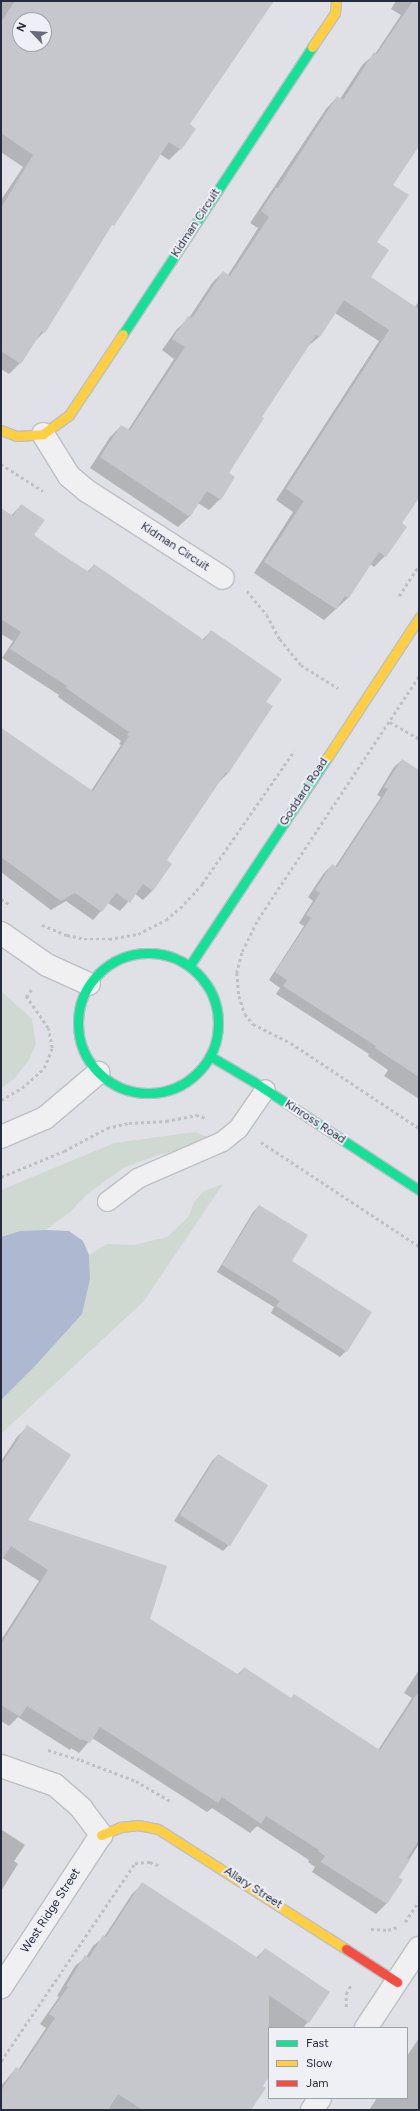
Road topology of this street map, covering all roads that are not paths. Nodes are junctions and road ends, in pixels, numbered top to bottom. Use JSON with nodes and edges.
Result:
{"nodes":[{"id":1,"x":336,"y":1,"type":"edge"},
{"id":2,"x":1,"y":430,"type":"edge"},
{"id":3,"x":42,"y":434,"type":"junction"},
{"id":4,"x":223,"y":578,"type":"road end"},
{"id":5,"x":419,"y":618,"type":"edge"},
{"id":6,"x":1,"y":933,"type":"edge"},
{"id":7,"x":190,"y":966,"type":"junction"},
{"id":8,"x":89,"y":984,"type":"junction"},
{"id":9,"x":210,"y":1056,"type":"junction"},
{"id":10,"x":98,"y":1073,"type":"junction"},
{"id":11,"x":265,"y":1089,"type":"junction"},
{"id":12,"x":1,"y":1137,"type":"edge"},
{"id":13,"x":419,"y":1190,"type":"edge"},
{"id":14,"x":107,"y":1201,"type":"dead end"},
{"id":15,"x":1,"y":1766,"type":"edge"},
{"id":16,"x":101,"y":1835,"type":"junction"},
{"id":17,"x":419,"y":1948,"type":"edge"},
{"id":18,"x":397,"y":1982,"type":"junction"},
{"id":19,"x":1,"y":1987,"type":"edge"},
{"id":20,"x":367,"y":2027,"type":"edge"},
{"id":21,"x":319,"y":2099,"type":"edge"},
{"id":22,"x":312,"y":2110,"type":"edge"}],
"edges":[{"from":1,"to":3,"type":"street","name":"Kidman Circuit"},
{"from":2,"to":3,"type":"street"},
{"from":3,"to":4,"type":"street","name":"Kidman Circuit"},
{"from":5,"to":7,"type":"street","name":"Goddard Road"},
{"from":6,"to":8,"type":"street"},
{"from":7,"to":8,"type":"street"},
{"from":7,"to":9,"type":"street"},
{"from":8,"to":10,"type":"street"},
{"from":9,"to":10,"type":"street"},
{"from":9,"to":11,"type":"street","name":"Kinross Road"},
{"from":10,"to":12,"type":"street"},
{"from":11,"to":13,"type":"street","name":"Kinross Road"},
{"from":11,"to":14,"type":"lane"},
{"from":15,"to":16,"type":"street"},
{"from":16,"to":18,"type":"street","name":"Allary Street"},
{"from":16,"to":19,"type":"street","name":"West Ridge Street"},
{"from":17,"to":18,"type":"street"},
{"from":18,"to":20,"type":"street"},
{"from":21,"to":22,"type":"street"}]}
